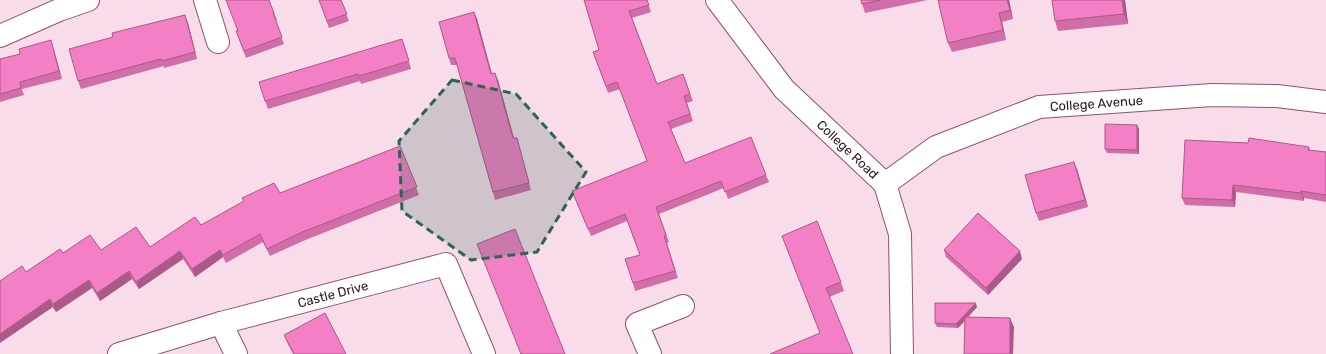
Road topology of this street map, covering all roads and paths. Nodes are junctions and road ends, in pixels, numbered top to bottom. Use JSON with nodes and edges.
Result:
{"nodes":[{"id":1,"x":88,"y":0,"type":"edge"},
{"id":2,"x":205,"y":0,"type":"edge"},
{"id":3,"x":717,"y":0,"type":"edge"},
{"id":4,"x":57,"y":5,"type":"edge"},
{"id":5,"x":0,"y":36,"type":"edge"},
{"id":6,"x":218,"y":42,"type":"dead end"},
{"id":7,"x":1326,"y":102,"type":"edge"},
{"id":8,"x":886,"y":184,"type":"junction"},
{"id":9,"x":683,"y":306,"type":"dead end"},
{"id":10,"x":220,"y":323,"type":"junction"},
{"id":11,"x":119,"y":354,"type":"edge"},
{"id":12,"x":236,"y":354,"type":"edge"},
{"id":13,"x":484,"y":354,"type":"edge"},
{"id":14,"x":650,"y":354,"type":"edge"},
{"id":15,"x":902,"y":354,"type":"edge"}],
"edges":[{"from":1,"to":4,"type":"street"},
{"from":2,"to":6,"type":"street"},
{"from":3,"to":8,"type":"street","name":"College Road"},
{"from":4,"to":5,"type":"street"},
{"from":7,"to":8,"type":"street","name":"College Avenue"},
{"from":8,"to":15,"type":"street","name":"College Road"},
{"from":9,"to":14,"type":"street"},
{"from":10,"to":11,"type":"street","name":"Castle Drive"},
{"from":10,"to":12,"type":"street"},
{"from":10,"to":13,"type":"street","name":"Castle Drive"}]}
